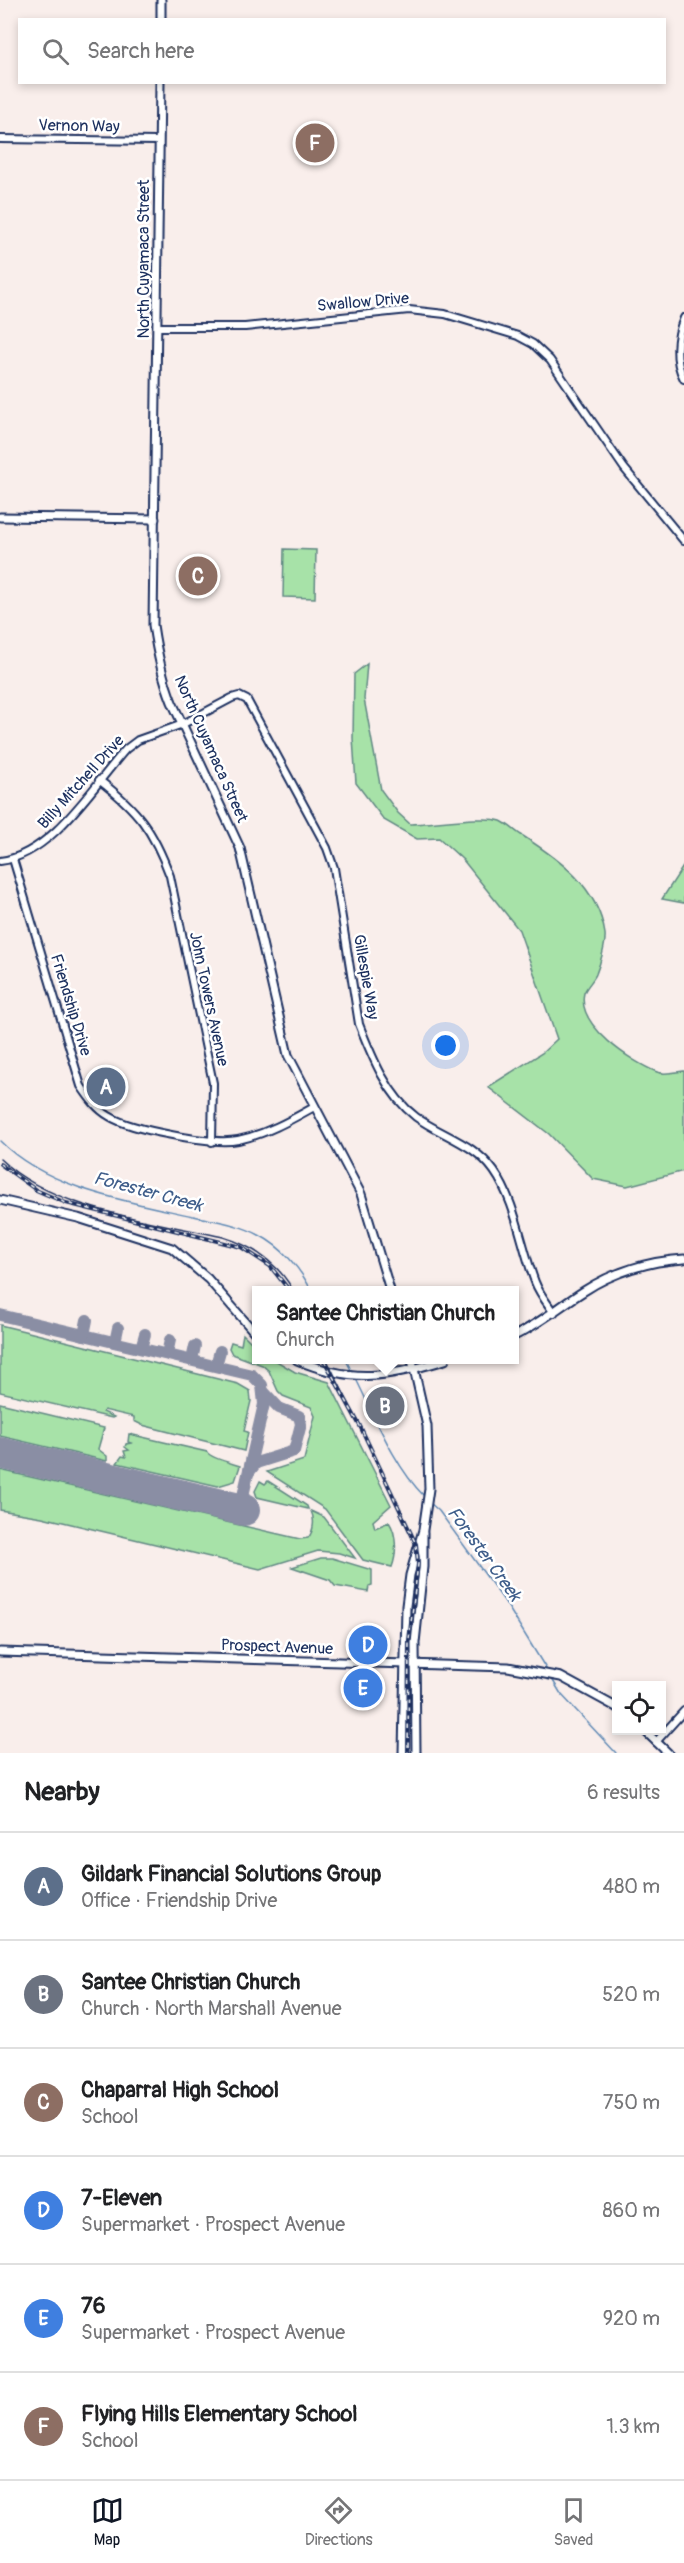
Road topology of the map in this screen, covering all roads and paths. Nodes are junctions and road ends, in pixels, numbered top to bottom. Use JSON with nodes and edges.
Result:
{"nodes":[{"id":1,"x":161,"y":0,"type":"edge"},
{"id":2,"x":161,"y":18,"type":"edge"},
{"id":3,"x":160,"y":84,"type":"edge"},
{"id":4,"x":0,"y":139,"type":"edge"},
{"id":5,"x":158,"y":141,"type":"junction"},
{"id":6,"x":684,"y":318,"type":"edge"},
{"id":7,"x":157,"y":327,"type":"junction"},
{"id":8,"x":684,"y":379,"type":"edge"},
{"id":9,"x":0,"y":517,"type":"edge"},
{"id":10,"x":155,"y":519,"type":"junction"},
{"id":11,"x":684,"y":541,"type":"edge"},
{"id":12,"x":249,"y":703,"type":"joint"},
{"id":13,"x":183,"y":724,"type":"junction"},
{"id":14,"x":99,"y":780,"type":"junction"},
{"id":15,"x":13,"y":859,"type":"junction"},
{"id":16,"x":0,"y":861,"type":"edge"},
{"id":17,"x":314,"y":1107,"type":"junction"},
{"id":18,"x":212,"y":1142,"type":"junction"},
{"id":19,"x":0,"y":1200,"type":"edge"},
{"id":20,"x":684,"y":1258,"type":"edge"},
{"id":21,"x":389,"y":1286,"type":"edge"},
{"id":22,"x":554,"y":1313,"type":"junction"},
{"id":23,"x":252,"y":1329,"type":"edge"},
{"id":24,"x":519,"y":1333,"type":"edge"},
{"id":25,"x":312,"y":1364,"type":"edge"},
{"id":26,"x":414,"y":1364,"type":"edge"},
{"id":27,"x":430,"y":1364,"type":"edge"},
{"id":28,"x":415,"y":1369,"type":"junction"},
{"id":29,"x":423,"y":1530,"type":"junction"},
{"id":30,"x":0,"y":1652,"type":"edge"},
{"id":31,"x":403,"y":1665,"type":"junction"},
{"id":32,"x":415,"y":1665,"type":"junction"},
{"id":33,"x":612,"y":1705,"type":"edge"},
{"id":34,"x":684,"y":1711,"type":"edge"},
{"id":35,"x":648,"y":1735,"type":"edge"},
{"id":36,"x":656,"y":1742,"type":"junction"},
{"id":37,"x":403,"y":1753,"type":"edge"},
{"id":38,"x":416,"y":1753,"type":"edge"},
{"id":39,"x":668,"y":1753,"type":"edge"}],
"edges":[{"from":1,"to":2,"type":"main road"},
{"from":3,"to":5,"type":"main road","name":"North Cuyamaca Street"},
{"from":4,"to":5,"type":"street","name":"Vernon Way"},
{"from":5,"to":7,"type":"main road","name":"North Cuyamaca Street"},
{"from":6,"to":8,"type":"street"},
{"from":7,"to":10,"type":"main road","name":"North Cuyamaca Street"},
{"from":7,"to":11,"type":"street","name":"Swallow Drive"},
{"from":9,"to":10,"type":"main road"},
{"from":10,"to":13,"type":"main road","name":"North Cuyamaca Street"},
{"from":12,"to":13,"type":"street","name":"Billy Mitchell Drive"},
{"from":12,"to":22,"type":"street","name":"Gillespie Way"},
{"from":13,"to":14,"type":"street","name":"Billy Mitchell Drive"},
{"from":13,"to":17,"type":"main road","name":"North Cuyamaca Street"},
{"from":14,"to":15,"type":"street","name":"Billy Mitchell Drive"},
{"from":14,"to":18,"type":"street","name":"John Towers Avenue"},
{"from":15,"to":16,"type":"street","name":"Billy Mitchell Drive"},
{"from":15,"to":18,"type":"street","name":"Friendship Drive"},
{"from":17,"to":18,"type":"street"},
{"from":17,"to":21,"type":"main road","name":"North Cuyamaca Street"},
{"from":19,"to":23,"type":"main road"},
{"from":20,"to":22,"type":"main road"},
{"from":22,"to":24,"type":"main road"},
{"from":25,"to":28,"type":"main road"},
{"from":26,"to":28,"type":"main road"},
{"from":27,"to":28,"type":"main road"},
{"from":28,"to":29,"type":"main road"},
{"from":29,"to":31,"type":"main road"},
{"from":29,"to":32,"type":"main road"},
{"from":30,"to":31,"type":"main road","name":"Prospect Avenue"},
{"from":31,"to":32,"type":"main road","name":"Prospect Avenue"},
{"from":31,"to":37,"type":"main road"},
{"from":32,"to":33,"type":"main road","name":"Prospect Avenue"},
{"from":32,"to":38,"type":"main road"},
{"from":34,"to":36,"type":"street"},
{"from":35,"to":36,"type":"main road"},
{"from":36,"to":39,"type":"main road"}]}
